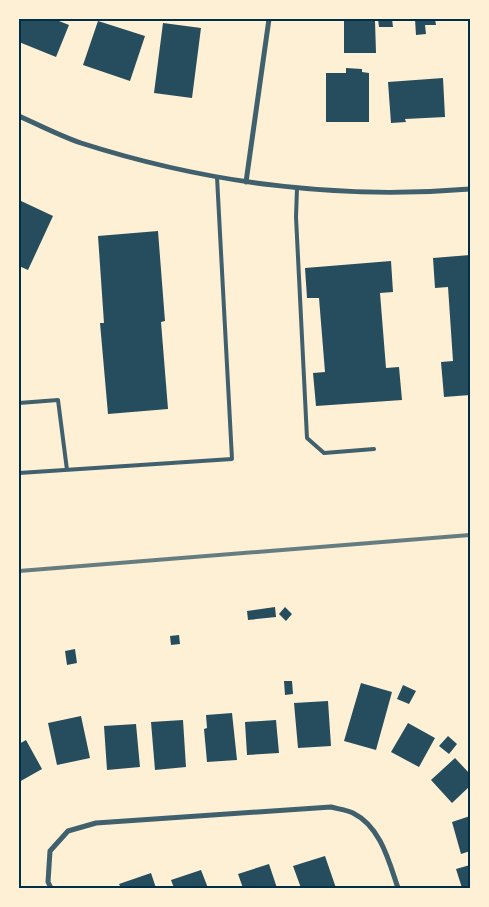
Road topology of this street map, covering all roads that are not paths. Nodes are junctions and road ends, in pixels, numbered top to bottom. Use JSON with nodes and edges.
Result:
{"nodes":[{"id":1,"x":269,"y":19,"type":"edge"},
{"id":2,"x":19,"y":116,"type":"edge"},
{"id":3,"x":217,"y":177,"type":"junction"},
{"id":4,"x":246,"y":182,"type":"junction"},
{"id":5,"x":296,"y":188,"type":"junction"},
{"id":6,"x":470,"y":189,"type":"edge"},
{"id":7,"x":19,"y":403,"type":"edge"},
{"id":8,"x":374,"y":449,"type":"dead end"},
{"id":9,"x":67,"y":470,"type":"junction"},
{"id":10,"x":19,"y":473,"type":"edge"},
{"id":11,"x":51,"y":888,"type":"edge"},
{"id":12,"x":398,"y":888,"type":"edge"}],
"edges":[{"from":1,"to":4,"type":"street"},
{"from":2,"to":3,"type":"street"},
{"from":3,"to":4,"type":"street"},
{"from":3,"to":9,"type":"lane"},
{"from":4,"to":5,"type":"street"},
{"from":5,"to":6,"type":"street"},
{"from":5,"to":8,"type":"lane"},
{"from":7,"to":9,"type":"lane"},
{"from":9,"to":10,"type":"lane"},
{"from":11,"to":12,"type":"street"}]}
